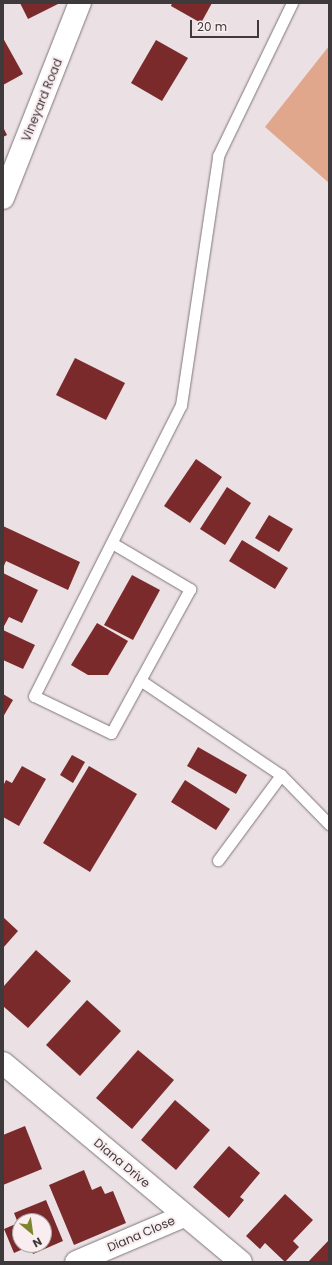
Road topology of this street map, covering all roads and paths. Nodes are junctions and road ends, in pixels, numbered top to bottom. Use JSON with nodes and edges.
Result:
{"nodes":[{"id":1,"x":80,"y":3,"type":"edge"},
{"id":2,"x":292,"y":3,"type":"edge"},
{"id":3,"x":3,"y":198,"type":"edge"},
{"id":4,"x":112,"y":542,"type":"junction"},
{"id":5,"x":140,"y":680,"type":"junction"},
{"id":6,"x":281,"y":775,"type":"junction"},
{"id":7,"x":329,"y":824,"type":"edge"},
{"id":8,"x":218,"y":860,"type":"dead end"},
{"id":9,"x":3,"y":1064,"type":"edge"},
{"id":10,"x":184,"y":1216,"type":"junction"},
{"id":11,"x":76,"y":1262,"type":"edge"},
{"id":12,"x":241,"y":1262,"type":"edge"}],
"edges":[{"from":1,"to":3,"type":"street","name":"Vineyard Road"},
{"from":2,"to":4,"type":"lane"},
{"from":4,"to":5,"type":"lane"},
{"from":4,"to":5,"type":"lane"},
{"from":5,"to":6,"type":"lane"},
{"from":6,"to":7,"type":"lane"},
{"from":6,"to":8,"type":"lane"},
{"from":9,"to":10,"type":"street","name":"Diana Drive"},
{"from":10,"to":11,"type":"street","name":"Diana Close"},
{"from":10,"to":12,"type":"street","name":"Diana Drive"}]}
